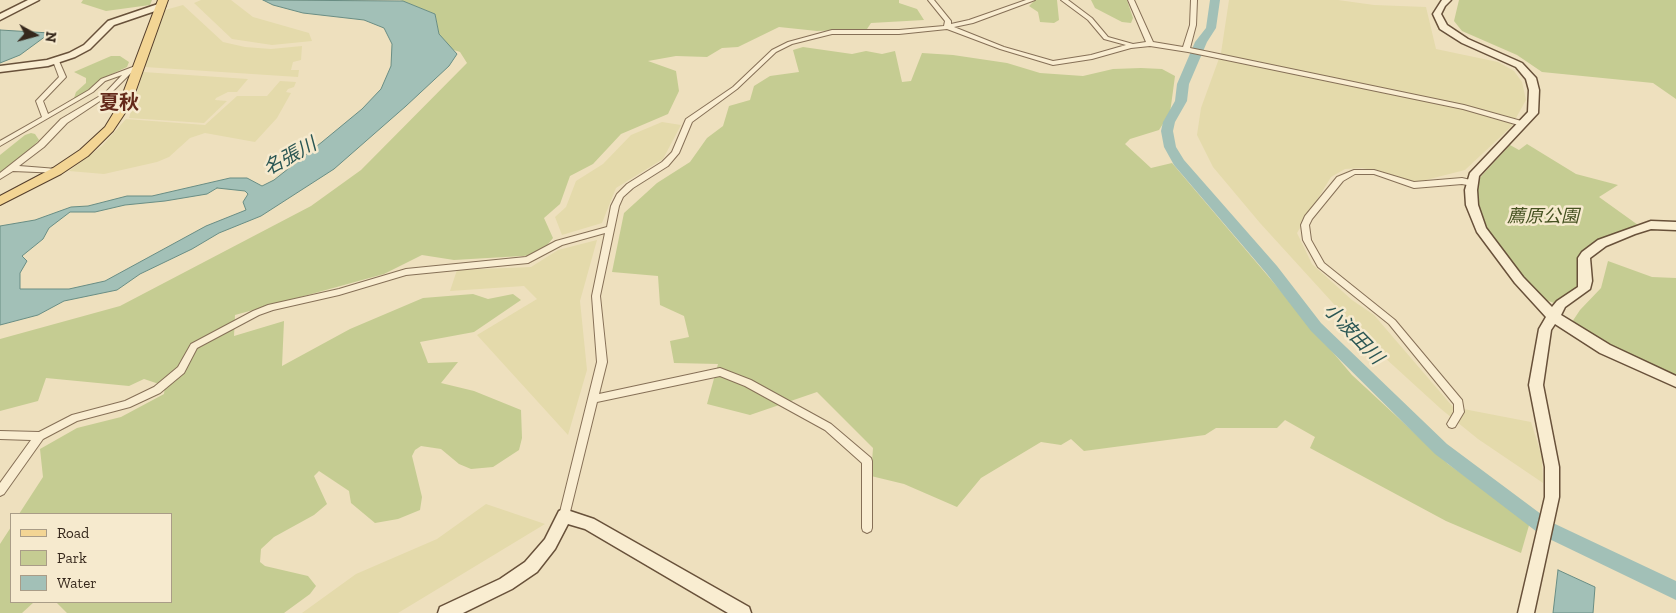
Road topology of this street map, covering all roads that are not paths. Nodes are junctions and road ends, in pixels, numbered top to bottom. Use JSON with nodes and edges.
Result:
{"nodes":[{"id":1,"x":35,"y":0,"type":"edge"},
{"id":2,"x":931,"y":0,"type":"edge"},
{"id":3,"x":1032,"y":0,"type":"edge"},
{"id":4,"x":1064,"y":0,"type":"edge"},
{"id":5,"x":1131,"y":0,"type":"edge"},
{"id":6,"x":1194,"y":0,"type":"edge"},
{"id":7,"x":1447,"y":0,"type":"edge"},
{"id":8,"x":162,"y":3,"type":"edge"},
{"id":9,"x":0,"y":17,"type":"edge"},
{"id":10,"x":947,"y":27,"type":"junction"},
{"id":11,"x":1150,"y":44,"type":"junction"},
{"id":12,"x":1131,"y":46,"type":"junction"},
{"id":13,"x":1187,"y":50,"type":"junction"},
{"id":14,"x":56,"y":61,"type":"junction"},
{"id":15,"x":136,"y":67,"type":"junction"},
{"id":16,"x":0,"y":69,"type":"edge"},
{"id":17,"x":46,"y":118,"type":"junction"},
{"id":18,"x":1522,"y":124,"type":"junction"},
{"id":19,"x":0,"y":144,"type":"edge"},
{"id":20,"x":12,"y":168,"type":"junction"},
{"id":21,"x":57,"y":172,"type":"junction"},
{"id":22,"x":0,"y":177,"type":"edge"},
{"id":23,"x":1472,"y":183,"type":"junction"},
{"id":24,"x":0,"y":202,"type":"edge"},
{"id":25,"x":1676,"y":226,"type":"edge"},
{"id":26,"x":610,"y":229,"type":"junction"},
{"id":27,"x":1553,"y":316,"type":"junction"},
{"id":28,"x":1676,"y":382,"type":"edge"},
{"id":29,"x":594,"y":399,"type":"junction"},
{"id":30,"x":1452,"y":424,"type":"dead end"},
{"id":31,"x":0,"y":435,"type":"edge"},
{"id":32,"x":40,"y":436,"type":"junction"},
{"id":33,"x":0,"y":491,"type":"edge"},
{"id":34,"x":564,"y":516,"type":"junction"},
{"id":35,"x":867,"y":528,"type":"dead end"},
{"id":36,"x":446,"y":613,"type":"edge"},
{"id":37,"x":743,"y":613,"type":"edge"},
{"id":38,"x":1526,"y":613,"type":"edge"}],
"edges":[{"from":1,"to":9,"type":"main road"},
{"from":2,"to":10,"type":"street"},
{"from":3,"to":10,"type":"street"},
{"from":4,"to":12,"type":"street"},
{"from":5,"to":11,"type":"street"},
{"from":6,"to":13,"type":"street"},
{"from":7,"to":18,"type":"main road"},
{"from":8,"to":14,"type":"main road"},
{"from":8,"to":15,"type":"main road"},
{"from":10,"to":12,"type":"street"},
{"from":10,"to":26,"type":"street"},
{"from":11,"to":12,"type":"street"},
{"from":11,"to":13,"type":"street"},
{"from":13,"to":18,"type":"street"},
{"from":14,"to":16,"type":"main road"},
{"from":14,"to":17,"type":"street"},
{"from":15,"to":17,"type":"street"},
{"from":15,"to":20,"type":"street"},
{"from":15,"to":21,"type":"main road"},
{"from":17,"to":19,"type":"street"},
{"from":18,"to":23,"type":"main road"},
{"from":20,"to":21,"type":"street"},
{"from":20,"to":22,"type":"street"},
{"from":21,"to":24,"type":"main road"},
{"from":23,"to":27,"type":"main road"},
{"from":23,"to":30,"type":"street"},
{"from":25,"to":27,"type":"main road"},
{"from":26,"to":29,"type":"street"},
{"from":26,"to":32,"type":"street"},
{"from":27,"to":28,"type":"main road"},
{"from":27,"to":38,"type":"main road"},
{"from":29,"to":34,"type":"street"},
{"from":29,"to":35,"type":"street"},
{"from":31,"to":32,"type":"street"},
{"from":32,"to":33,"type":"street"},
{"from":34,"to":36,"type":"main road"},
{"from":34,"to":37,"type":"main road"}]}
